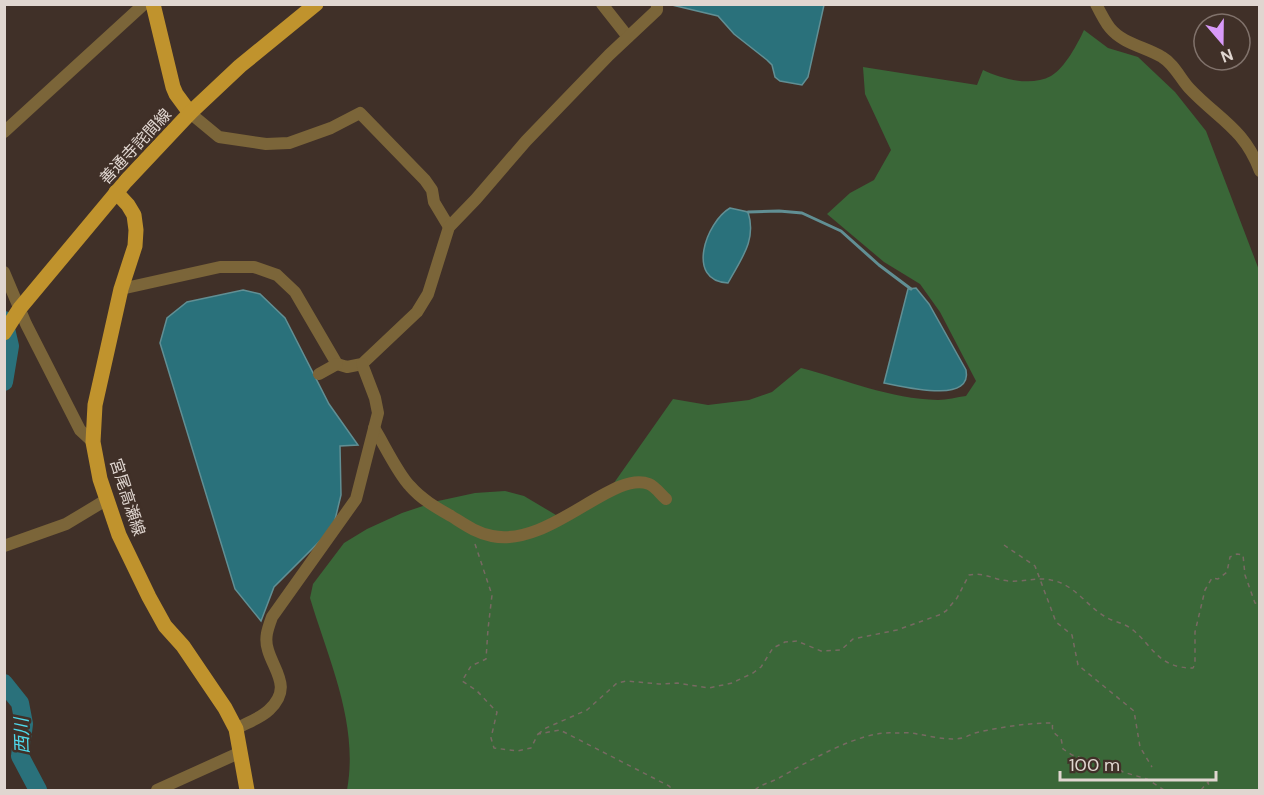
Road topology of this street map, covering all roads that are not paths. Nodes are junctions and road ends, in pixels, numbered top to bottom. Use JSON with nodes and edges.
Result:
{"nodes":[{"id":1,"x":144,"y":4,"type":"edge"},
{"id":2,"x":153,"y":4,"type":"edge"},
{"id":3,"x":316,"y":4,"type":"edge"},
{"id":4,"x":602,"y":4,"type":"edge"},
{"id":5,"x":657,"y":4,"type":"edge"},
{"id":6,"x":1096,"y":4,"type":"edge"},
{"id":7,"x":628,"y":37,"type":"junction"},
{"id":8,"x":190,"y":113,"type":"junction"},
{"id":9,"x":4,"y":132,"type":"edge"},
{"id":10,"x":1260,"y":171,"type":"edge"},
{"id":11,"x":116,"y":192,"type":"junction"},
{"id":12,"x":449,"y":227,"type":"junction"},
{"id":13,"x":4,"y":272,"type":"edge"},
{"id":14,"x":121,"y":289,"type":"junction"},
{"id":15,"x":20,"y":308,"type":"junction"},
{"id":16,"x":4,"y":333,"type":"edge"},
{"id":17,"x":337,"y":364,"type":"junction"},
{"id":18,"x":362,"y":364,"type":"junction"},
{"id":19,"x":319,"y":374,"type":"dead end"},
{"id":20,"x":374,"y":428,"type":"junction"},
{"id":21,"x":93,"y":442,"type":"junction"},
{"id":22,"x":106,"y":500,"type":"junction"},
{"id":23,"x":666,"y":500,"type":"dead end"},
{"id":24,"x":4,"y":546,"type":"edge"},
{"id":25,"x":236,"y":729,"type":"junction"},
{"id":26,"x":241,"y":753,"type":"junction"},
{"id":27,"x":157,"y":790,"type":"edge"},
{"id":28,"x":247,"y":790,"type":"edge"}],
"edges":[{"from":1,"to":9,"type":"street"},
{"from":2,"to":8,"type":"main road"},
{"from":3,"to":8,"type":"main road","name":"善通寺詫間線"},
{"from":4,"to":7,"type":"street"},
{"from":5,"to":7,"type":"street"},
{"from":6,"to":10,"type":"street"},
{"from":7,"to":12,"type":"street"},
{"from":8,"to":11,"type":"main road","name":"善通寺詫間線"},
{"from":8,"to":12,"type":"street"},
{"from":11,"to":14,"type":"main road","name":"宮尾高瀬線"},
{"from":11,"to":15,"type":"main road","name":"善通寺詫間線"},
{"from":12,"to":18,"type":"street"},
{"from":13,"to":15,"type":"street"},
{"from":14,"to":17,"type":"street"},
{"from":14,"to":21,"type":"main road","name":"宮尾高瀬線"},
{"from":15,"to":16,"type":"main road","name":"善通寺詫間線"},
{"from":15,"to":21,"type":"street"},
{"from":17,"to":18,"type":"street"},
{"from":17,"to":19,"type":"street"},
{"from":18,"to":20,"type":"street"},
{"from":20,"to":23,"type":"street"},
{"from":20,"to":25,"type":"street"},
{"from":21,"to":22,"type":"main road","name":"宮尾高瀬線"},
{"from":22,"to":24,"type":"street"},
{"from":22,"to":25,"type":"main road","name":"宮尾高瀬線"},
{"from":25,"to":26,"type":"main road","name":"宮尾高瀬線"},
{"from":26,"to":27,"type":"street"},
{"from":26,"to":28,"type":"main road","name":"宮尾高瀬線"}]}
